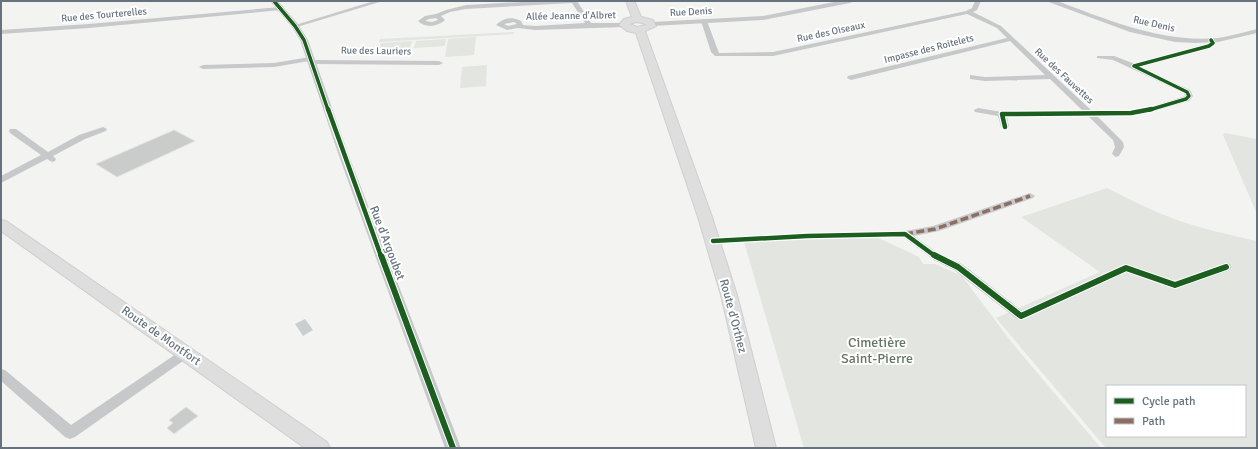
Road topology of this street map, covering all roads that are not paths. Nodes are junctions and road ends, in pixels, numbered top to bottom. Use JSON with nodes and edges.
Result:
{"nodes":[{"id":1,"x":274,"y":1,"type":"edge"},
{"id":2,"x":380,"y":1,"type":"edge"},
{"id":3,"x":573,"y":1,"type":"edge"},
{"id":4,"x":630,"y":1,"type":"edge"},
{"id":5,"x":850,"y":1,"type":"edge"},
{"id":6,"x":978,"y":1,"type":"edge"},
{"id":7,"x":1050,"y":1,"type":"edge"},
{"id":8,"x":280,"y":9,"type":"junction"},
{"id":9,"x":968,"y":12,"type":"junction"},
{"id":10,"x":437,"y":16,"type":"dead end"},
{"id":11,"x":637,"y":19,"type":"junction"},
{"id":12,"x":704,"y":21,"type":"junction"},
{"id":13,"x":652,"y":24,"type":"junction"},
{"id":14,"x":589,"y":25,"type":"junction"},
{"id":15,"x":624,"y":25,"type":"junction"},
{"id":16,"x":295,"y":26,"type":"junction"},
{"id":17,"x":518,"y":26,"type":"dead end"},
{"id":18,"x":640,"y":30,"type":"junction"},
{"id":19,"x":1257,"y":31,"type":"edge"},
{"id":20,"x":1,"y":32,"type":"edge"},
{"id":21,"x":1171,"y":38,"type":"junction"},
{"id":22,"x":1011,"y":39,"type":"junction"},
{"id":23,"x":1211,"y":40,"type":"junction"},
{"id":24,"x":1192,"y":50,"type":"junction"},
{"id":25,"x":1099,"y":57,"type":"dead end"},
{"id":26,"x":311,"y":60,"type":"junction"},
{"id":27,"x":439,"y":62,"type":"dead end"},
{"id":28,"x":1134,"y":66,"type":"junction"},
{"id":29,"x":204,"y":67,"type":"dead end"},
{"id":30,"x":973,"y":77,"type":"dead end"},
{"id":31,"x":1050,"y":77,"type":"junction"},
{"id":32,"x":852,"y":78,"type":"dead end"},
{"id":33,"x":978,"y":110,"type":"dead end"},
{"id":34,"x":1089,"y":113,"type":"junction"},
{"id":35,"x":1002,"y":114,"type":"junction"},
{"id":36,"x":1005,"y":127,"type":"dead end"},
{"id":37,"x":103,"y":129,"type":"dead end"},
{"id":38,"x":13,"y":130,"type":"dead end"},
{"id":39,"x":1116,"y":154,"type":"dead end"},
{"id":40,"x":48,"y":156,"type":"junction"},
{"id":41,"x":3,"y":178,"type":"edge"},
{"id":42,"x":1030,"y":196,"type":"dead end"},
{"id":43,"x":1,"y":224,"type":"edge"},
{"id":44,"x":905,"y":234,"type":"junction"},
{"id":45,"x":713,"y":241,"type":"junction"},
{"id":46,"x":1226,"y":267,"type":"dead end"},
{"id":47,"x":186,"y":353,"type":"junction"},
{"id":48,"x":1,"y":374,"type":"edge"},
{"id":49,"x":320,"y":448,"type":"edge"},
{"id":50,"x":453,"y":448,"type":"edge"},
{"id":51,"x":766,"y":448,"type":"edge"}],
"edges":[{"from":1,"to":8,"type":"street","name":"Rue d'Argoubet"},
{"from":2,"to":16,"type":"street"},
{"from":3,"to":10,"type":"street"},
{"from":3,"to":14,"type":"street"},
{"from":4,"to":11,"type":"main road"},
{"from":5,"to":12,"type":"street","name":"Rue Denis"},
{"from":6,"to":9,"type":"street"},
{"from":7,"to":21,"type":"street","name":"Rue Denis"},
{"from":8,"to":16,"type":"street","name":"Rue d'Argoubet"},
{"from":8,"to":20,"type":"street","name":"Rue des Tourterelles"},
{"from":9,"to":12,"type":"street","name":"Rue des Oiseaux"},
{"from":9,"to":22,"type":"street","name":"Rue des Fauvettes"},
{"from":11,"to":13,"type":"main road"},
{"from":11,"to":15,"type":"main road"},
{"from":12,"to":13,"type":"street","name":"Rue Denis"},
{"from":13,"to":18,"type":"main road"},
{"from":14,"to":15,"type":"street","name":"Allée Jeanne d'Albret"},
{"from":14,"to":17,"type":"street","name":"Allée Jeanne d'Albret"},
{"from":15,"to":18,"type":"main road"},
{"from":16,"to":26,"type":"street","name":"Rue d'Argoubet"},
{"from":18,"to":45,"type":"main road","name":"Route d'Orthez"},
{"from":19,"to":23,"type":"street","name":"Rue Denis"},
{"from":21,"to":23,"type":"street","name":"Rue Denis"},
{"from":21,"to":24,"type":"street"},
{"from":22,"to":31,"type":"street","name":"Rue des Fauvettes"},
{"from":22,"to":32,"type":"street","name":"Impasse des Roitelets"},
{"from":23,"to":24,"type":"street"},
{"from":24,"to":28,"type":"street"},
{"from":25,"to":28,"type":"street","name":"Rue des Fauvettes"},
{"from":26,"to":27,"type":"street","name":"Rue des Lauriers"},
{"from":26,"to":29,"type":"street","name":"Rue des Lauriers"},
{"from":26,"to":50,"type":"street","name":"Rue d'Argoubet"},
{"from":28,"to":34,"type":"street","name":"Rue des Fauvettes"},
{"from":30,"to":31,"type":"street"},
{"from":31,"to":34,"type":"street","name":"Rue des Fauvettes"},
{"from":33,"to":35,"type":"street"},
{"from":34,"to":35,"type":"street"},
{"from":34,"to":39,"type":"street"},
{"from":35,"to":36,"type":"street"},
{"from":37,"to":40,"type":"street"},
{"from":38,"to":40,"type":"street"},
{"from":40,"to":41,"type":"street"},
{"from":42,"to":44,"type":"street"},
{"from":43,"to":47,"type":"main road","name":"Route de Montfort"},
{"from":44,"to":45,"type":"street"},
{"from":44,"to":46,"type":"street"},
{"from":45,"to":51,"type":"main road","name":"Route d'Orthez"},
{"from":47,"to":48,"type":"street"},
{"from":47,"to":49,"type":"main road","name":"Route de Montfort"}]}
